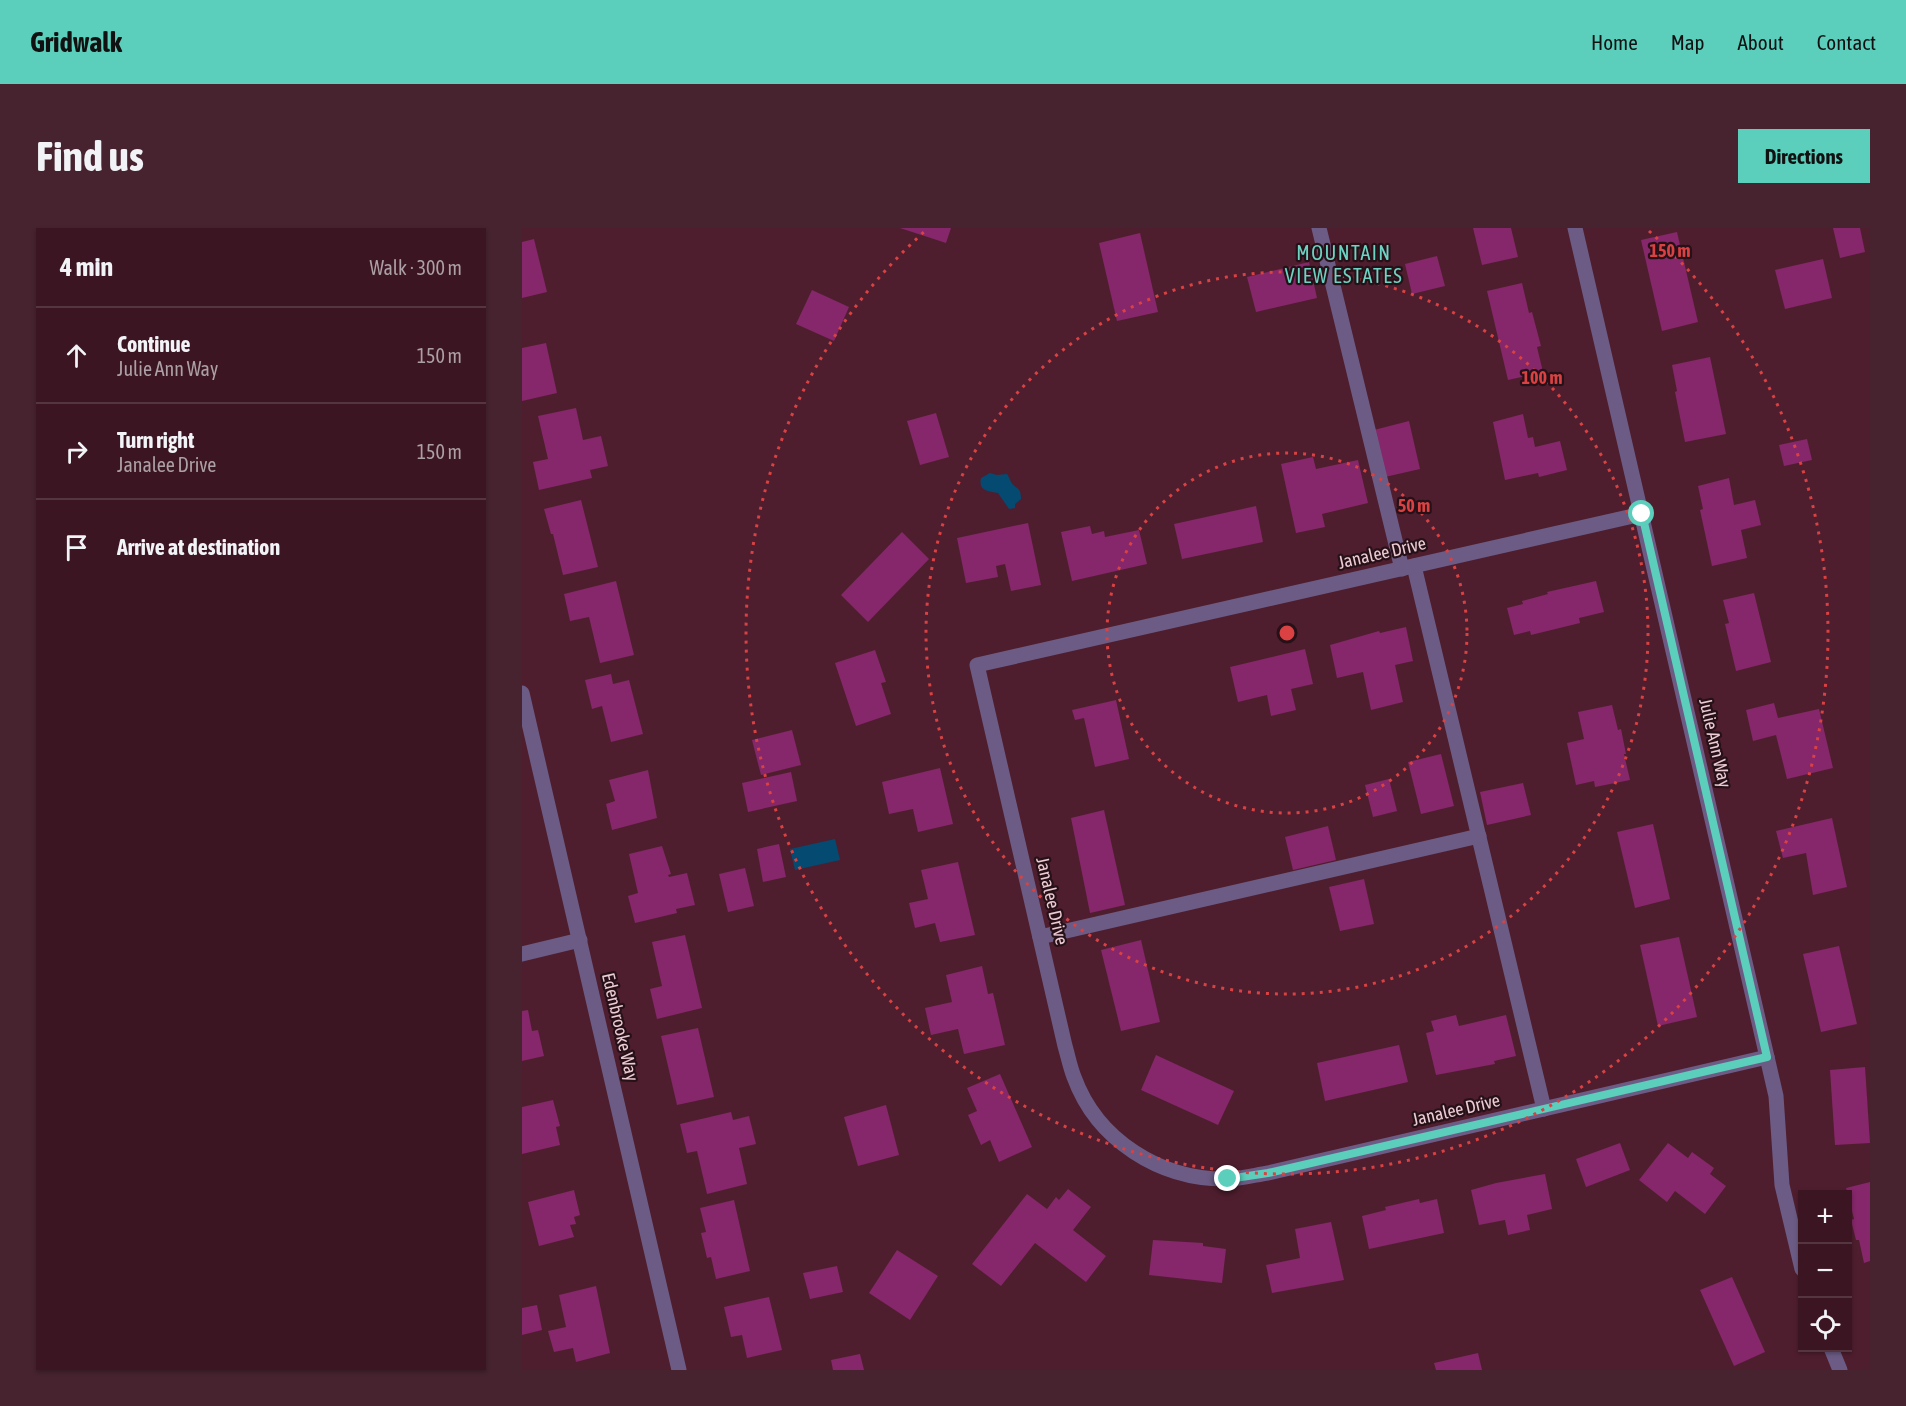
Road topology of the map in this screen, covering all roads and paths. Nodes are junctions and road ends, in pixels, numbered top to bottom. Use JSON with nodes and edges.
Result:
{"nodes":[{"id":1,"x":1319,"y":228,"type":"edge"},
{"id":2,"x":1575,"y":228,"type":"edge"},
{"id":3,"x":1642,"y":514,"type":"junction"},
{"id":4,"x":1408,"y":567,"type":"junction"},
{"id":5,"x":522,"y":693,"type":"edge"},
{"id":6,"x":1479,"y":836,"type":"junction"},
{"id":7,"x":1040,"y":937,"type":"junction"},
{"id":8,"x":580,"y":940,"type":"junction"},
{"id":9,"x":522,"y":954,"type":"edge"},
{"id":10,"x":1767,"y":1057,"type":"junction"},
{"id":11,"x":1544,"y":1110,"type":"junction"},
{"id":12,"x":1798,"y":1249,"type":"edge"},
{"id":13,"x":1833,"y":1352,"type":"edge"},
{"id":14,"x":679,"y":1370,"type":"edge"},
{"id":15,"x":1840,"y":1370,"type":"edge"}],
"edges":[{"from":1,"to":4,"type":"street"},
{"from":2,"to":3,"type":"street","name":"Julie Ann Way"},
{"from":3,"to":4,"type":"street","name":"Janalee Drive"},
{"from":3,"to":10,"type":"street","name":"Julie Ann Way"},
{"from":4,"to":6,"type":"street"},
{"from":4,"to":7,"type":"street","name":"Janalee Drive"},
{"from":5,"to":8,"type":"street","name":"Edenbrooke Way"},
{"from":6,"to":7,"type":"street"},
{"from":6,"to":11,"type":"street"},
{"from":7,"to":11,"type":"street","name":"Janalee Drive"},
{"from":8,"to":9,"type":"street"},
{"from":8,"to":14,"type":"street","name":"Edenbrooke Way"},
{"from":10,"to":11,"type":"street","name":"Janalee Drive"},
{"from":10,"to":12,"type":"street","name":"Julie Ann Way"},
{"from":13,"to":15,"type":"street"}]}
